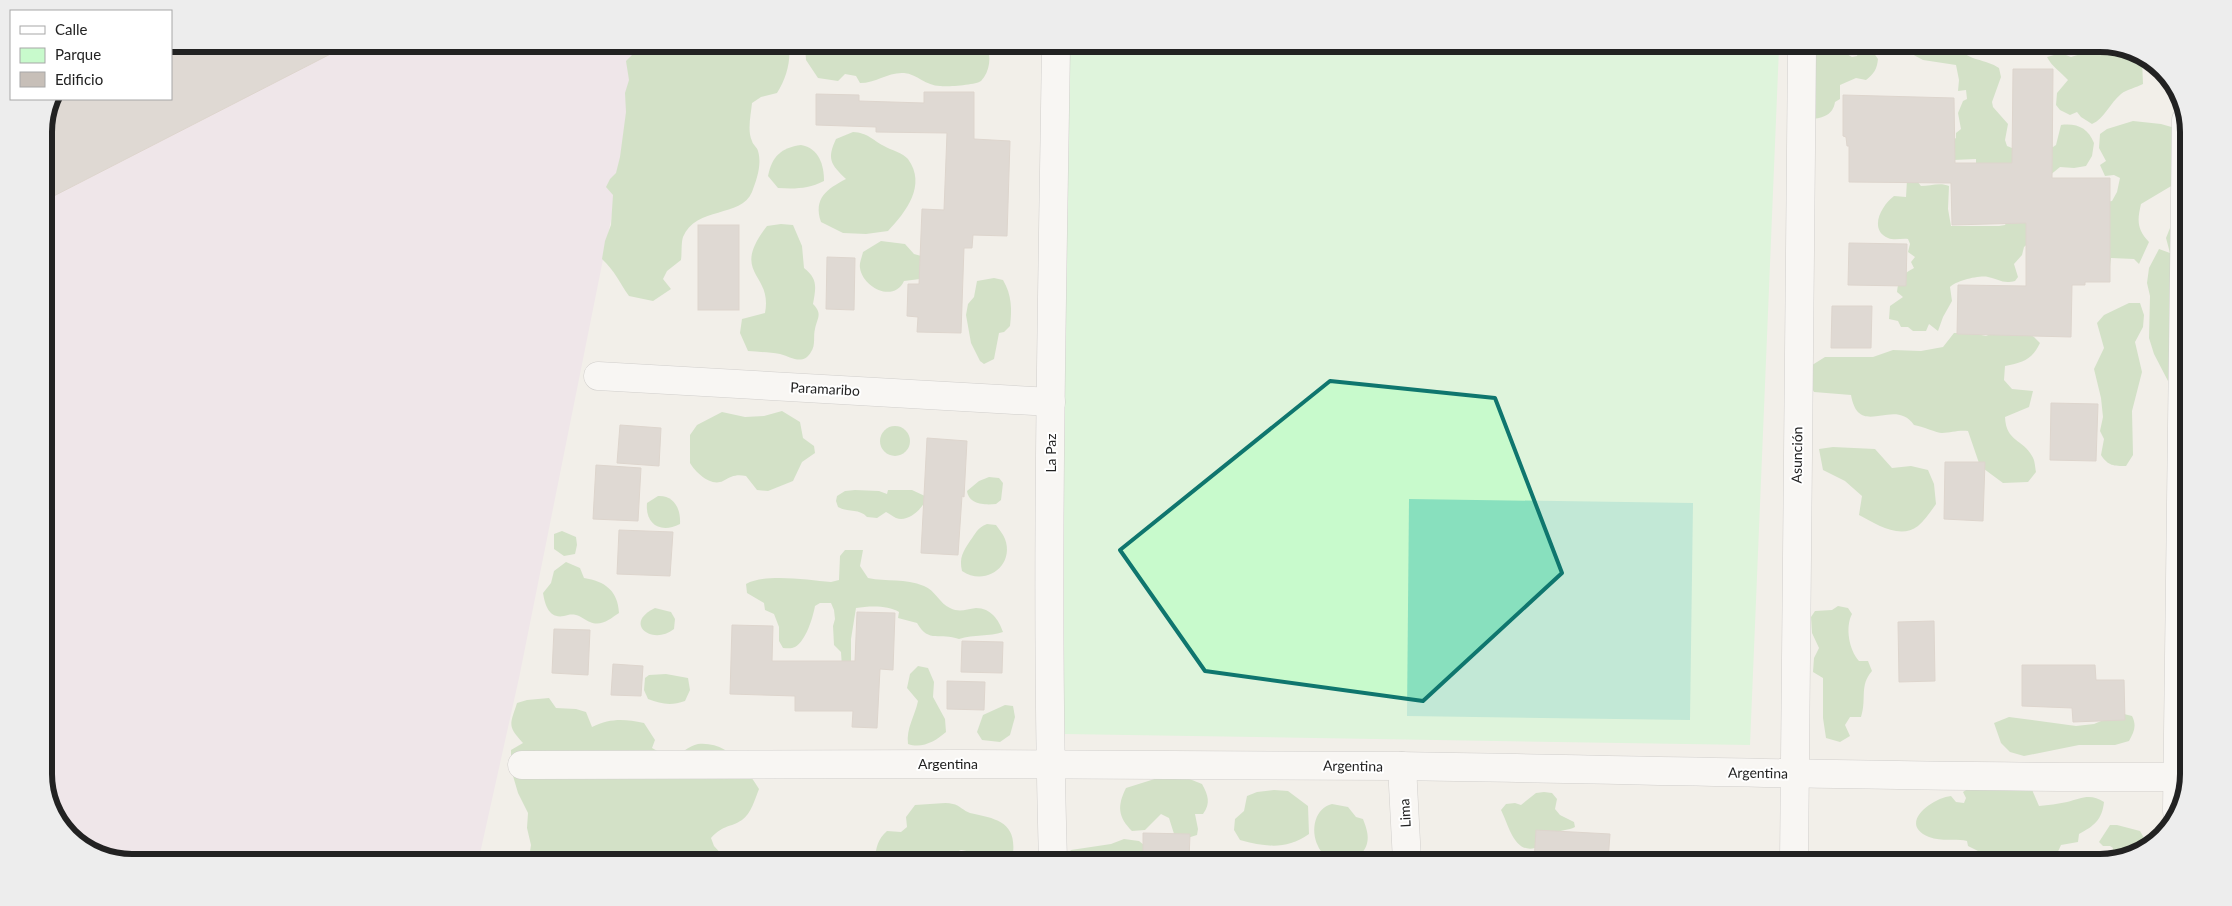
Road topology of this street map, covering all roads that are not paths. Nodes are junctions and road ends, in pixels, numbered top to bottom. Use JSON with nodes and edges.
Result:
{"nodes":[{"id":1,"x":1056,"y":52,"type":"edge"},
{"id":2,"x":1802,"y":52,"type":"edge"},
{"id":3,"x":598,"y":376,"type":"dead end"},
{"id":4,"x":1051,"y":402,"type":"junction"},
{"id":5,"x":1050,"y":763,"type":"junction"},
{"id":6,"x":522,"y":765,"type":"dead end"},
{"id":7,"x":1402,"y":766,"type":"junction"},
{"id":8,"x":1794,"y":774,"type":"junction"},
{"id":9,"x":2180,"y":777,"type":"edge"},
{"id":10,"x":1053,"y":854,"type":"edge"},
{"id":11,"x":1407,"y":854,"type":"edge"},
{"id":12,"x":1794,"y":854,"type":"edge"}],
"edges":[{"from":1,"to":4,"type":"street","name":"La Paz"},
{"from":2,"to":8,"type":"street","name":"Asunción"},
{"from":3,"to":4,"type":"street","name":"Paramaribo"},
{"from":4,"to":5,"type":"street","name":"La Paz"},
{"from":5,"to":6,"type":"street","name":"Argentina"},
{"from":5,"to":7,"type":"street","name":"Argentina"},
{"from":5,"to":10,"type":"street","name":"La Paz"},
{"from":7,"to":8,"type":"street","name":"Argentina"},
{"from":7,"to":11,"type":"street","name":"Lima"},
{"from":8,"to":9,"type":"street","name":"Argentina"},
{"from":8,"to":12,"type":"street","name":"Asunción"}]}
